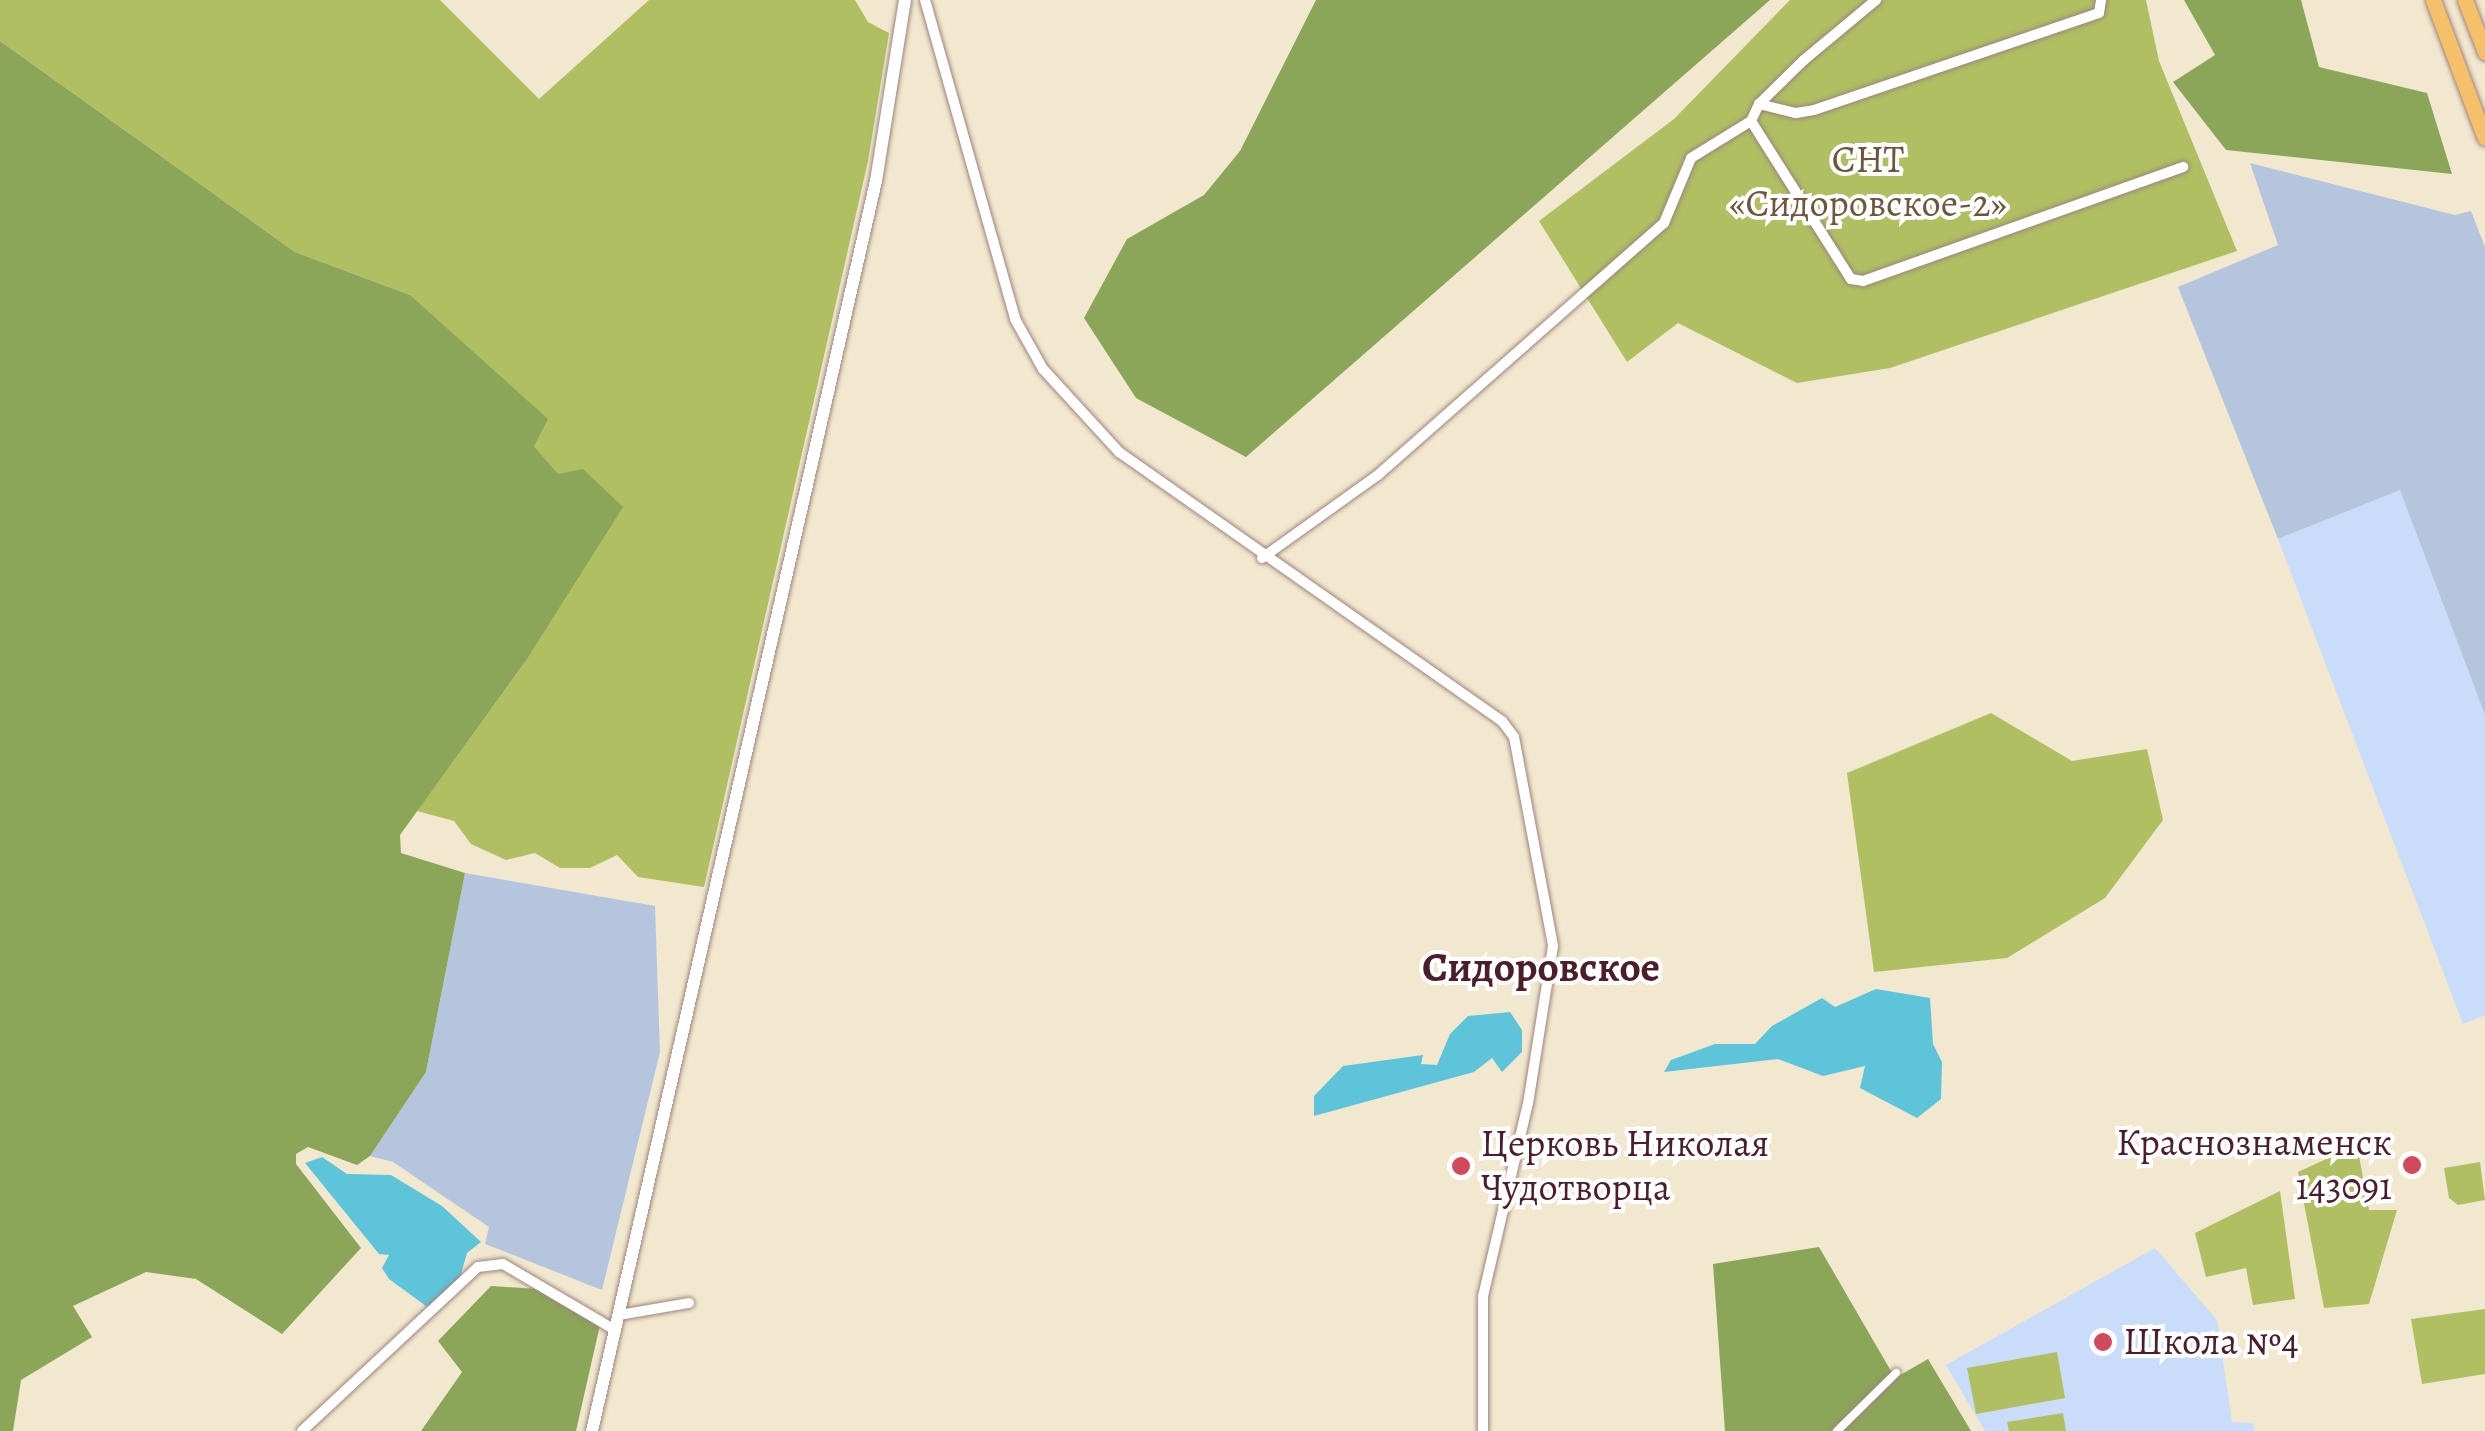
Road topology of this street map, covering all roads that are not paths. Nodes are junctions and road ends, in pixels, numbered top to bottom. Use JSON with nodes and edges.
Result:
{"nodes":[{"id":1,"x":905,"y":0,"type":"edge"},
{"id":2,"x":925,"y":0,"type":"edge"},
{"id":3,"x":1876,"y":0,"type":"edge"},
{"id":4,"x":2101,"y":0,"type":"edge"},
{"id":5,"x":2433,"y":0,"type":"edge"},
{"id":6,"x":2465,"y":0,"type":"edge"},
{"id":7,"x":2485,"y":52,"type":"edge"},
{"id":8,"x":1759,"y":104,"type":"junction"},
{"id":9,"x":1751,"y":121,"type":"junction"},
{"id":10,"x":2485,"y":138,"type":"edge"},
{"id":11,"x":2182,"y":168,"type":"dead end"},
{"id":12,"x":1262,"y":558,"type":"junction"},
{"id":13,"x":689,"y":1303,"type":"dead end"},
{"id":14,"x":618,"y":1315,"type":"junction"},
{"id":15,"x":615,"y":1330,"type":"junction"},
{"id":16,"x":1896,"y":1373,"type":"dead end"},
{"id":17,"x":302,"y":1431,"type":"edge"},
{"id":18,"x":592,"y":1431,"type":"edge"},
{"id":19,"x":1483,"y":1431,"type":"edge"},
{"id":20,"x":1837,"y":1431,"type":"edge"}],
"edges":[{"from":1,"to":14,"type":"street"},
{"from":2,"to":12,"type":"street"},
{"from":3,"to":8,"type":"street"},
{"from":4,"to":8,"type":"street"},
{"from":5,"to":10,"type":"highway"},
{"from":6,"to":7,"type":"highway"},
{"from":8,"to":9,"type":"street"},
{"from":9,"to":11,"type":"street"},
{"from":9,"to":12,"type":"street"},
{"from":12,"to":19,"type":"street"},
{"from":13,"to":14,"type":"street"},
{"from":14,"to":15,"type":"street"},
{"from":15,"to":17,"type":"street"},
{"from":15,"to":18,"type":"street"},
{"from":16,"to":20,"type":"street"}]}
